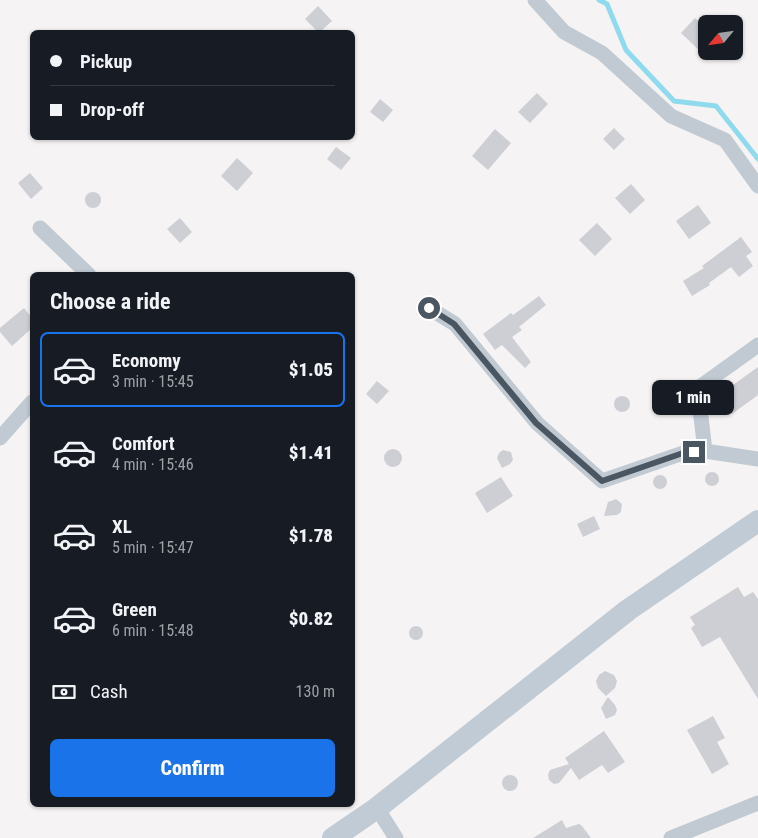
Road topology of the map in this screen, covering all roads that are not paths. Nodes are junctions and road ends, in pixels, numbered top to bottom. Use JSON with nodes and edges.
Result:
{"nodes":[{"id":1,"x":535,"y":0,"type":"edge"},
{"id":2,"x":758,"y":186,"type":"edge"},
{"id":3,"x":40,"y":228,"type":"dead end"},
{"id":4,"x":86,"y":272,"type":"edge"},
{"id":5,"x":429,"y":308,"type":"dead end"},
{"id":6,"x":758,"y":345,"type":"edge"},
{"id":7,"x":30,"y":404,"type":"edge"},
{"id":8,"x":0,"y":438,"type":"edge"},
{"id":9,"x":705,"y":451,"type":"junction"},
{"id":10,"x":758,"y":459,"type":"edge"},
{"id":11,"x":758,"y":521,"type":"edge"},
{"id":12,"x":758,"y":803,"type":"edge"},
{"id":13,"x":377,"y":808,"type":"junction"},
{"id":14,"x":333,"y":838,"type":"edge"},
{"id":15,"x":396,"y":838,"type":"edge"},
{"id":16,"x":672,"y":838,"type":"edge"}],
"edges":[{"from":1,"to":2,"type":"street"},
{"from":3,"to":4,"type":"street"},
{"from":5,"to":9,"type":"street"},
{"from":6,"to":9,"type":"street"},
{"from":7,"to":8,"type":"street"},
{"from":9,"to":10,"type":"street"},
{"from":11,"to":13,"type":"main road"},
{"from":12,"to":16,"type":"street"},
{"from":13,"to":14,"type":"main road"},
{"from":13,"to":15,"type":"street"}]}
